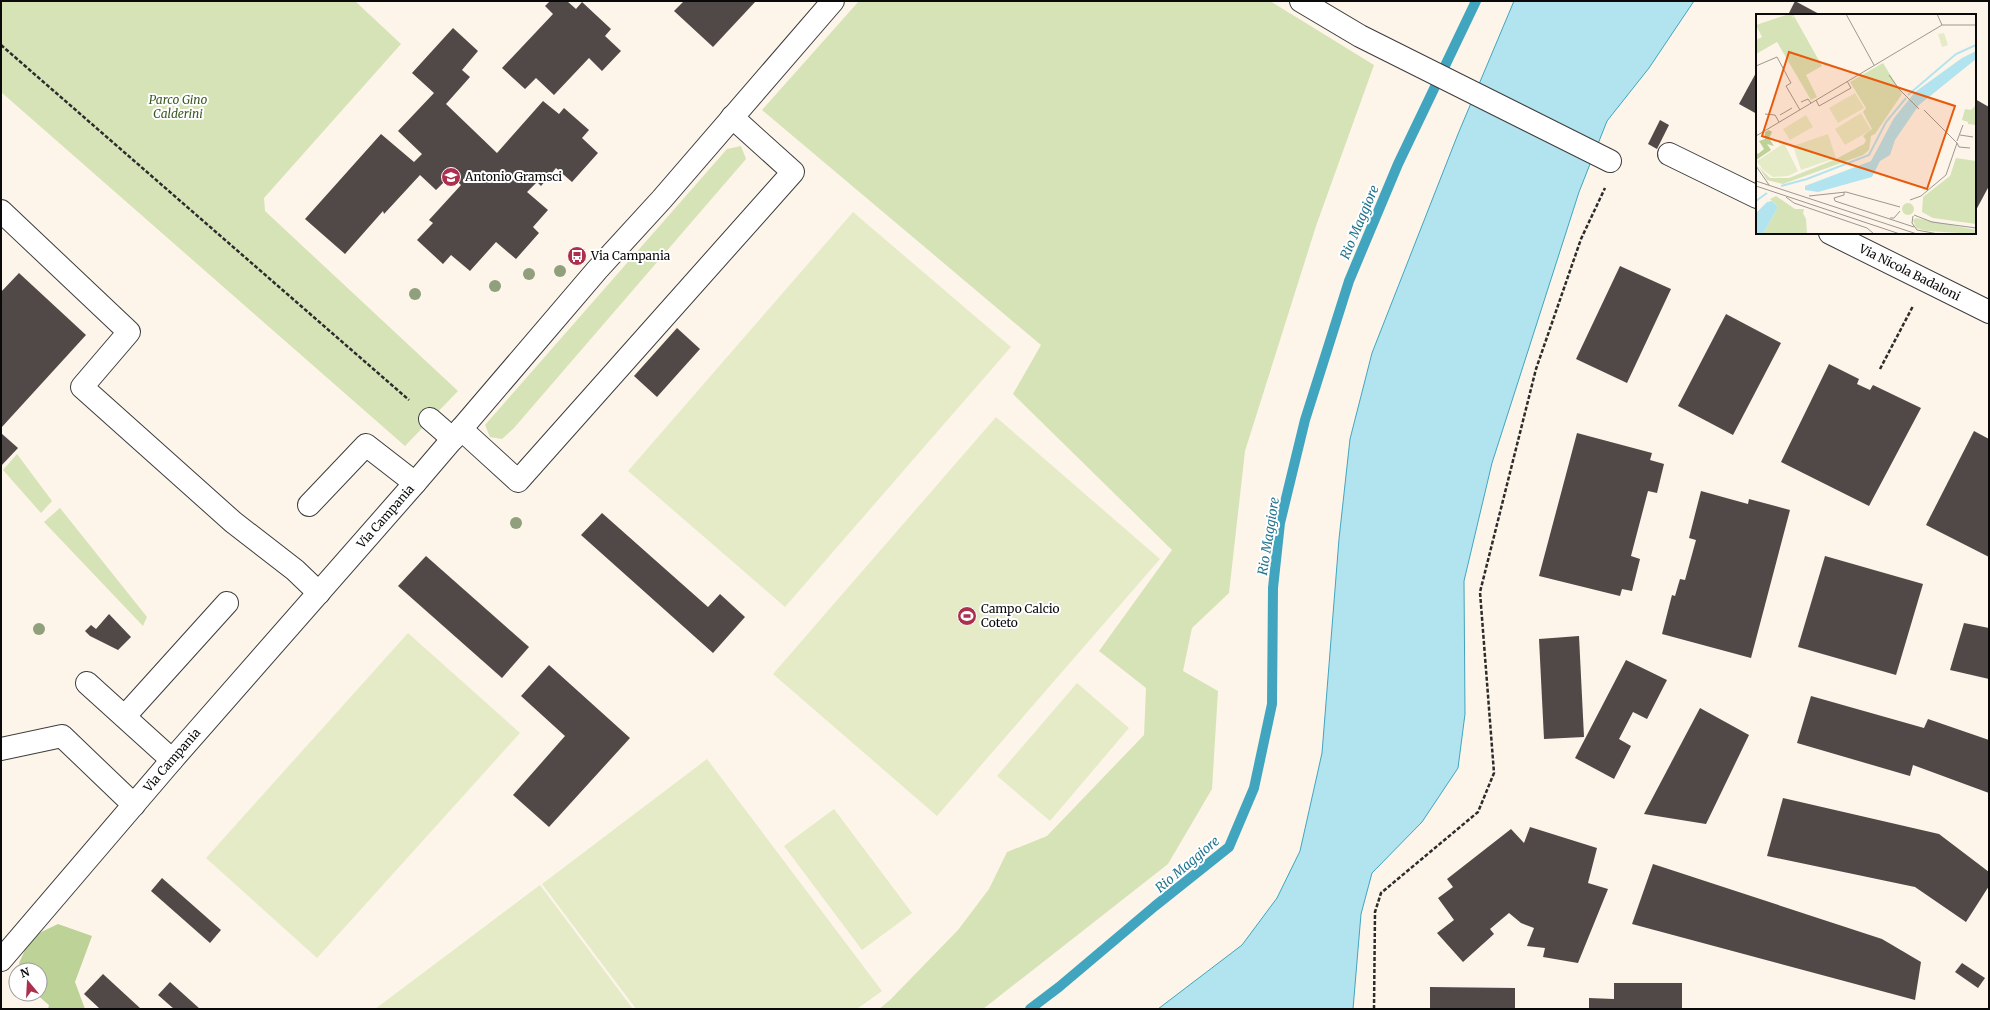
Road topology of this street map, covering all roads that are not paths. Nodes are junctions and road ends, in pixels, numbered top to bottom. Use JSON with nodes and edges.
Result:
{"nodes":[{"id":1,"x":833,"y":1,"type":"edge"},
{"id":2,"x":1301,"y":1,"type":"edge"},
{"id":3,"x":732,"y":117,"type":"junction"},
{"id":4,"x":1669,"y":154,"type":"dead end"},
{"id":5,"x":1610,"y":161,"type":"dead end"},
{"id":6,"x":1756,"y":197,"type":"edge"},
{"id":7,"x":1,"y":211,"type":"edge"},
{"id":8,"x":1832,"y":234,"type":"edge"},
{"id":9,"x":1989,"y":312,"type":"edge"},
{"id":10,"x":430,"y":419,"type":"road end"},
{"id":11,"x":457,"y":434,"type":"junction"},
{"id":12,"x":415,"y":483,"type":"junction"},
{"id":13,"x":309,"y":505,"type":"dead end"},
{"id":14,"x":319,"y":593,"type":"junction"},
{"id":15,"x":227,"y":603,"type":"dead end"},
{"id":16,"x":87,"y":683,"type":"dead end"},
{"id":17,"x":125,"y":716,"type":"junction"},
{"id":18,"x":1,"y":749,"type":"edge"},
{"id":19,"x":172,"y":760,"type":"junction"},
{"id":20,"x":134,"y":805,"type":"junction"},
{"id":21,"x":1,"y":960,"type":"edge"}],
"edges":[{"from":1,"to":3,"type":"street","name":"Via Campania"},
{"from":2,"to":5,"type":"street"},
{"from":3,"to":11,"type":"street","name":"Via Campania"},
{"from":3,"to":11,"type":"street"},
{"from":4,"to":6,"type":"street"},
{"from":7,"to":14,"type":"street"},
{"from":8,"to":9,"type":"street","name":"Via Nicola Badaloni"},
{"from":10,"to":11,"type":"street"},
{"from":11,"to":12,"type":"street","name":"Via Campania"},
{"from":12,"to":13,"type":"street"},
{"from":12,"to":14,"type":"street","name":"Via Campania"},
{"from":14,"to":19,"type":"street","name":"Via Campania"},
{"from":15,"to":17,"type":"street"},
{"from":16,"to":17,"type":"street"},
{"from":17,"to":19,"type":"street"},
{"from":18,"to":20,"type":"street"},
{"from":19,"to":20,"type":"street","name":"Via Campania"},
{"from":20,"to":21,"type":"street","name":"Via Campania"}]}
